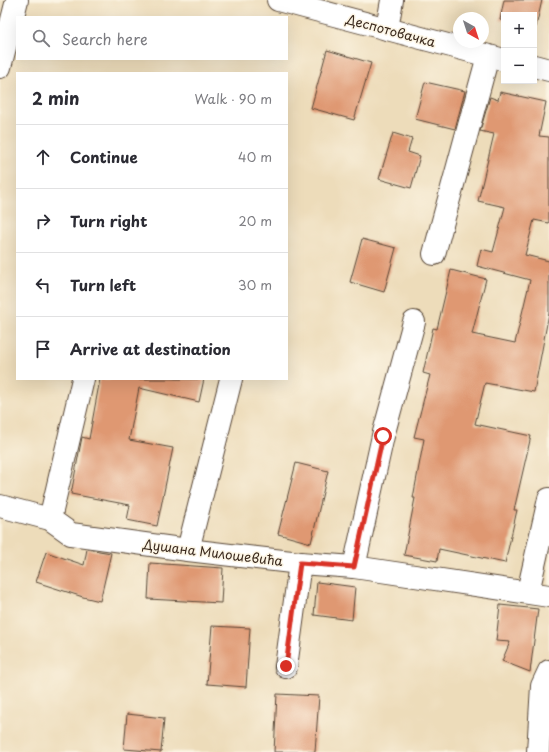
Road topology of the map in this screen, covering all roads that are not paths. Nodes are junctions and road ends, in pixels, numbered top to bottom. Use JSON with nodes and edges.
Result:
{"nodes":[{"id":1,"x":17,"y":0,"type":"edge"},
{"id":2,"x":278,"y":0,"type":"edge"},
{"id":3,"x":392,"y":0,"type":"edge"},
{"id":4,"x":387,"y":29,"type":"junction"},
{"id":5,"x":496,"y":58,"type":"edge"},
{"id":6,"x":0,"y":67,"type":"edge"},
{"id":7,"x":537,"y":67,"type":"edge"},
{"id":8,"x":549,"y":70,"type":"edge"},
{"id":9,"x":434,"y":254,"type":"dead end"},
{"id":10,"x":414,"y":322,"type":"dead end"},
{"id":11,"x":84,"y":380,"type":"edge"},
{"id":12,"x":231,"y":380,"type":"edge"},
{"id":13,"x":549,"y":500,"type":"edge"},
{"id":14,"x":0,"y":506,"type":"edge"},
{"id":15,"x":50,"y":519,"type":"junction"},
{"id":16,"x":188,"y":550,"type":"junction"},
{"id":17,"x":300,"y":563,"type":"junction"},
{"id":18,"x":354,"y":567,"type":"junction"},
{"id":19,"x":528,"y":592,"type":"junction"},
{"id":20,"x":549,"y":596,"type":"edge"},
{"id":21,"x":286,"y":666,"type":"dead end"},
{"id":22,"x":549,"y":671,"type":"edge"},
{"id":23,"x":538,"y":752,"type":"edge"}],
"edges":[{"from":1,"to":6,"type":"street"},
{"from":2,"to":4,"type":"street","name":"Деспотовачка"},
{"from":3,"to":4,"type":"street"},
{"from":4,"to":5,"type":"street","name":"Деспотовачка"},
{"from":5,"to":9,"type":"street"},
{"from":7,"to":8,"type":"street"},
{"from":10,"to":18,"type":"street"},
{"from":11,"to":15,"type":"street"},
{"from":12,"to":16,"type":"street"},
{"from":13,"to":19,"type":"street"},
{"from":14,"to":15,"type":"street","name":"Душана Милошевића"},
{"from":15,"to":16,"type":"street","name":"Душана Милошевића"},
{"from":16,"to":17,"type":"street","name":"Душана Милошевића"},
{"from":17,"to":18,"type":"street","name":"Душана Милошевића"},
{"from":17,"to":21,"type":"street"},
{"from":18,"to":19,"type":"street","name":"Душана Милошевића"},
{"from":19,"to":20,"type":"street","name":"Душана Милошевића"},
{"from":22,"to":23,"type":"street"}]}
